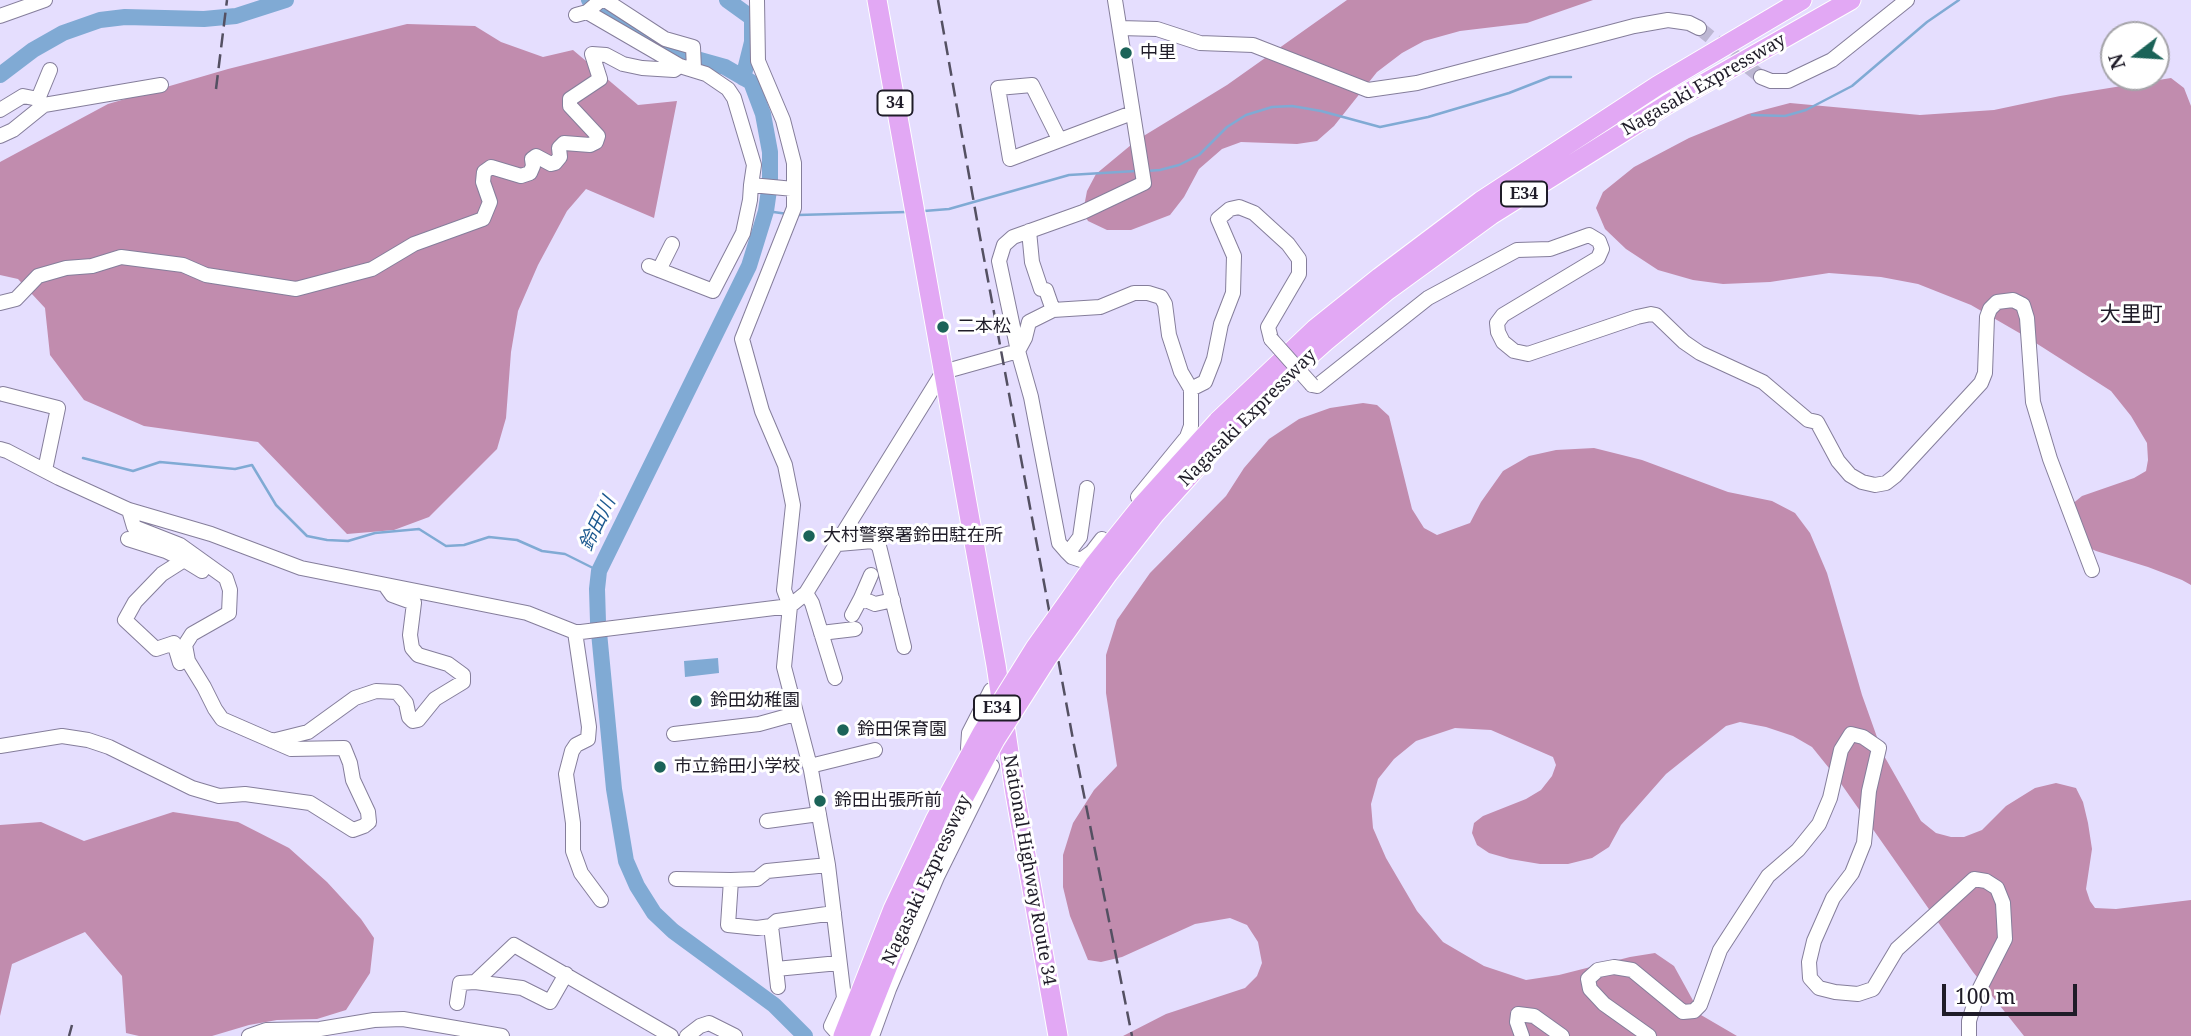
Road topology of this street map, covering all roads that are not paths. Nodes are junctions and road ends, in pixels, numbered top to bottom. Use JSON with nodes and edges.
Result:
{"nodes":[{"id":1,"x":602,"y":0,"type":"edge"},
{"id":2,"x":757,"y":0,"type":"edge"},
{"id":3,"x":877,"y":0,"type":"edge"},
{"id":4,"x":1115,"y":0,"type":"edge"},
{"id":5,"x":1802,"y":0,"type":"edge"},
{"id":6,"x":1851,"y":0,"type":"edge"},
{"id":7,"x":1907,"y":0,"type":"edge"},
{"id":8,"x":36,"y":1,"type":"edge"},
{"id":9,"x":0,"y":16,"type":"edge"},
{"id":10,"x":1120,"y":28,"type":"junction"},
{"id":11,"x":1699,"y":28,"type":"tunnel mouth"},
{"id":12,"x":689,"y":68,"type":"junction"},
{"id":13,"x":50,"y":70,"type":"dead end"},
{"id":14,"x":1761,"y":77,"type":"tunnel mouth"},
{"id":15,"x":161,"y":85,"type":"dead end"},
{"id":16,"x":41,"y":102,"type":"junction"},
{"id":17,"x":0,"y":110,"type":"edge"},
{"id":18,"x":1132,"y":113,"type":"junction"},
{"id":19,"x":0,"y":136,"type":"edge"},
{"id":20,"x":1059,"y":139,"type":"junction"},
{"id":21,"x":753,"y":185,"type":"junction"},
{"id":22,"x":792,"y":189,"type":"junction"},
{"id":23,"x":1029,"y":230,"type":"junction"},
{"id":24,"x":672,"y":244,"type":"dead end"},
{"id":25,"x":0,"y":303,"type":"edge"},
{"id":26,"x":1053,"y":310,"type":"junction"},
{"id":27,"x":1018,"y":351,"type":"junction"},
{"id":28,"x":943,"y":372,"type":"junction"},
{"id":29,"x":1191,"y":389,"type":"junction"},
{"id":30,"x":3,"y":394,"type":"dead end"},
{"id":31,"x":1224,"y":427,"type":"junction"},
{"id":32,"x":0,"y":449,"type":"edge"},
{"id":33,"x":45,"y":470,"type":"junction"},
{"id":34,"x":1087,"y":488,"type":"dead end"},
{"id":35,"x":130,"y":510,"type":"junction"},
{"id":36,"x":128,"y":539,"type":"dead end"},
{"id":37,"x":838,"y":544,"type":"junction"},
{"id":38,"x":1066,"y":551,"type":"junction"},
{"id":39,"x":184,"y":560,"type":"junction"},
{"id":40,"x":2092,"y":570,"type":"dead end"},
{"id":41,"x":219,"y":573,"type":"junction"},
{"id":42,"x":871,"y":575,"type":"dead end"},
{"id":43,"x":385,"y":586,"type":"junction"},
{"id":44,"x":806,"y":593,"type":"junction"},
{"id":45,"x":861,"y":598,"type":"junction"},
{"id":46,"x":894,"y":600,"type":"junction"},
{"id":47,"x":790,"y":606,"type":"junction"},
{"id":48,"x":578,"y":632,"type":"junction"},
{"id":49,"x":821,"y":633,"type":"junction"},
{"id":50,"x":904,"y":648,"type":"dead end"},
{"id":51,"x":188,"y":661,"type":"junction"},
{"id":52,"x":835,"y":678,"type":"dead end"},
{"id":53,"x":1000,"y":688,"type":"junction"},
{"id":54,"x":795,"y":715,"type":"junction"},
{"id":55,"x":674,"y":734,"type":"dead end"},
{"id":56,"x":272,"y":741,"type":"junction"},
{"id":57,"x":0,"y":746,"type":"edge"},
{"id":58,"x":875,"y":750,"type":"dead end"},
{"id":59,"x":1002,"y":765,"type":"junction"},
{"id":60,"x":810,"y":766,"type":"junction"},
{"id":61,"x":819,"y":814,"type":"junction"},
{"id":62,"x":767,"y":821,"type":"dead end"},
{"id":63,"x":828,"y":865,"type":"junction"},
{"id":64,"x":676,"y":879,"type":"dead end"},
{"id":65,"x":731,"y":880,"type":"junction"},
{"id":66,"x":601,"y":900,"type":"dead end"},
{"id":67,"x":834,"y":913,"type":"junction"},
{"id":68,"x":771,"y":926,"type":"junction"},
{"id":69,"x":839,"y":963,"type":"junction"},
{"id":70,"x":776,"y":970,"type":"junction"},
{"id":71,"x":566,"y":974,"type":"junction"},
{"id":72,"x":475,"y":982,"type":"junction"},
{"id":73,"x":778,"y":987,"type":"dead end"},
{"id":74,"x":457,"y":1003,"type":"dead end"},
{"id":75,"x":249,"y":1036,"type":"edge"},
{"id":76,"x":502,"y":1036,"type":"edge"},
{"id":77,"x":671,"y":1036,"type":"edge"},
{"id":78,"x":687,"y":1036,"type":"edge"},
{"id":79,"x":735,"y":1036,"type":"edge"},
{"id":80,"x":841,"y":1036,"type":"edge"},
{"id":81,"x":860,"y":1036,"type":"edge"},
{"id":82,"x":872,"y":1036,"type":"edge"},
{"id":83,"x":1058,"y":1036,"type":"edge"},
{"id":84,"x":1522,"y":1036,"type":"edge"},
{"id":85,"x":1562,"y":1036,"type":"edge"},
{"id":86,"x":1650,"y":1036,"type":"edge"},
{"id":87,"x":1969,"y":1036,"type":"edge"}],
"edges":[{"from":1,"to":12,"type":"street"},
{"from":1,"to":12,"type":"street"},
{"from":2,"to":22,"type":"street"},
{"from":3,"to":28,"type":"highway","name":"National Highway Route 34","number":"34"},
{"from":4,"to":10,"type":"street"},
{"from":5,"to":31,"type":"highway","name":"Nagasaki Expressway","number":"E34"},
{"from":6,"to":31,"type":"highway","name":"Nagasaki Expressway","number":"E34"},
{"from":7,"to":14,"type":"street"},
{"from":8,"to":9,"type":"street"},
{"from":10,"to":11,"type":"street"},
{"from":10,"to":18,"type":"street"},
{"from":12,"to":21,"type":"street"},
{"from":12,"to":25,"type":"street"},
{"from":13,"to":16,"type":"street"},
{"from":15,"to":16,"type":"street"},
{"from":16,"to":17,"type":"street"},
{"from":16,"to":19,"type":"street"},
{"from":18,"to":20,"type":"street"},
{"from":18,"to":23,"type":"street"},
{"from":20,"to":20,"type":"street"},
{"from":21,"to":22,"type":"street"},
{"from":21,"to":24,"type":"street"},
{"from":22,"to":47,"type":"street"},
{"from":23,"to":26,"type":"street"},
{"from":23,"to":27,"type":"street"},
{"from":26,"to":27,"type":"street"},
{"from":26,"to":29,"type":"street"},
{"from":27,"to":28,"type":"street"},
{"from":27,"to":38,"type":"street"},
{"from":28,"to":37,"type":"street"},
{"from":28,"to":53,"type":"highway","name":"National Highway Route 34","number":"34"},
{"from":29,"to":38,"type":"street"},
{"from":29,"to":40,"type":"street","bridge":true},
{"from":30,"to":33,"type":"street"},
{"from":31,"to":80,"type":"highway","name":"Nagasaki Expressway","number":"E34","bridge":true},
{"from":31,"to":81,"type":"highway","name":"Nagasaki Expressway","number":"E34","bridge":true},
{"from":32,"to":33,"type":"street"},
{"from":33,"to":35,"type":"street"},
{"from":34,"to":38,"type":"street"},
{"from":35,"to":41,"type":"street"},
{"from":35,"to":43,"type":"street"},
{"from":36,"to":39,"type":"street"},
{"from":37,"to":44,"type":"street"},
{"from":37,"to":46,"type":"street"},
{"from":39,"to":41,"type":"street"},
{"from":39,"to":51,"type":"street"},
{"from":41,"to":51,"type":"street"},
{"from":42,"to":45,"type":"street"},
{"from":43,"to":48,"type":"street"},
{"from":43,"to":56,"type":"street"},
{"from":44,"to":47,"type":"street"},
{"from":44,"to":49,"type":"street"},
{"from":45,"to":46,"type":"street"},
{"from":45,"to":49,"type":"street"},
{"from":46,"to":50,"type":"street"},
{"from":47,"to":48,"type":"street"},
{"from":47,"to":54,"type":"street"},
{"from":48,"to":66,"type":"street"},
{"from":49,"to":52,"type":"street"},
{"from":51,"to":56,"type":"street"},
{"from":53,"to":59,"type":"highway","name":"National Highway Route 34","number":"34"},
{"from":53,"to":59,"type":"street"},
{"from":54,"to":55,"type":"street"},
{"from":54,"to":60,"type":"street"},
{"from":56,"to":57,"type":"street"},
{"from":58,"to":60,"type":"street"},
{"from":59,"to":82,"type":"street"},
{"from":59,"to":83,"type":"highway","name":"National Highway Route 34","number":"34"},
{"from":60,"to":61,"type":"street"},
{"from":61,"to":62,"type":"street"},
{"from":61,"to":63,"type":"street"},
{"from":63,"to":65,"type":"street"},
{"from":63,"to":67,"type":"street"},
{"from":64,"to":65,"type":"street"},
{"from":65,"to":68,"type":"street"},
{"from":67,"to":68,"type":"street"},
{"from":67,"to":69,"type":"street"},
{"from":68,"to":70,"type":"street"},
{"from":69,"to":70,"type":"street"},
{"from":69,"to":80,"type":"street"},
{"from":70,"to":73,"type":"street"},
{"from":71,"to":72,"type":"street"},
{"from":71,"to":72,"type":"street"},
{"from":71,"to":77,"type":"street"},
{"from":72,"to":74,"type":"street"},
{"from":75,"to":76,"type":"street"},
{"from":78,"to":79,"type":"street"},
{"from":84,"to":85,"type":"street"},
{"from":86,"to":87,"type":"street"}]}
